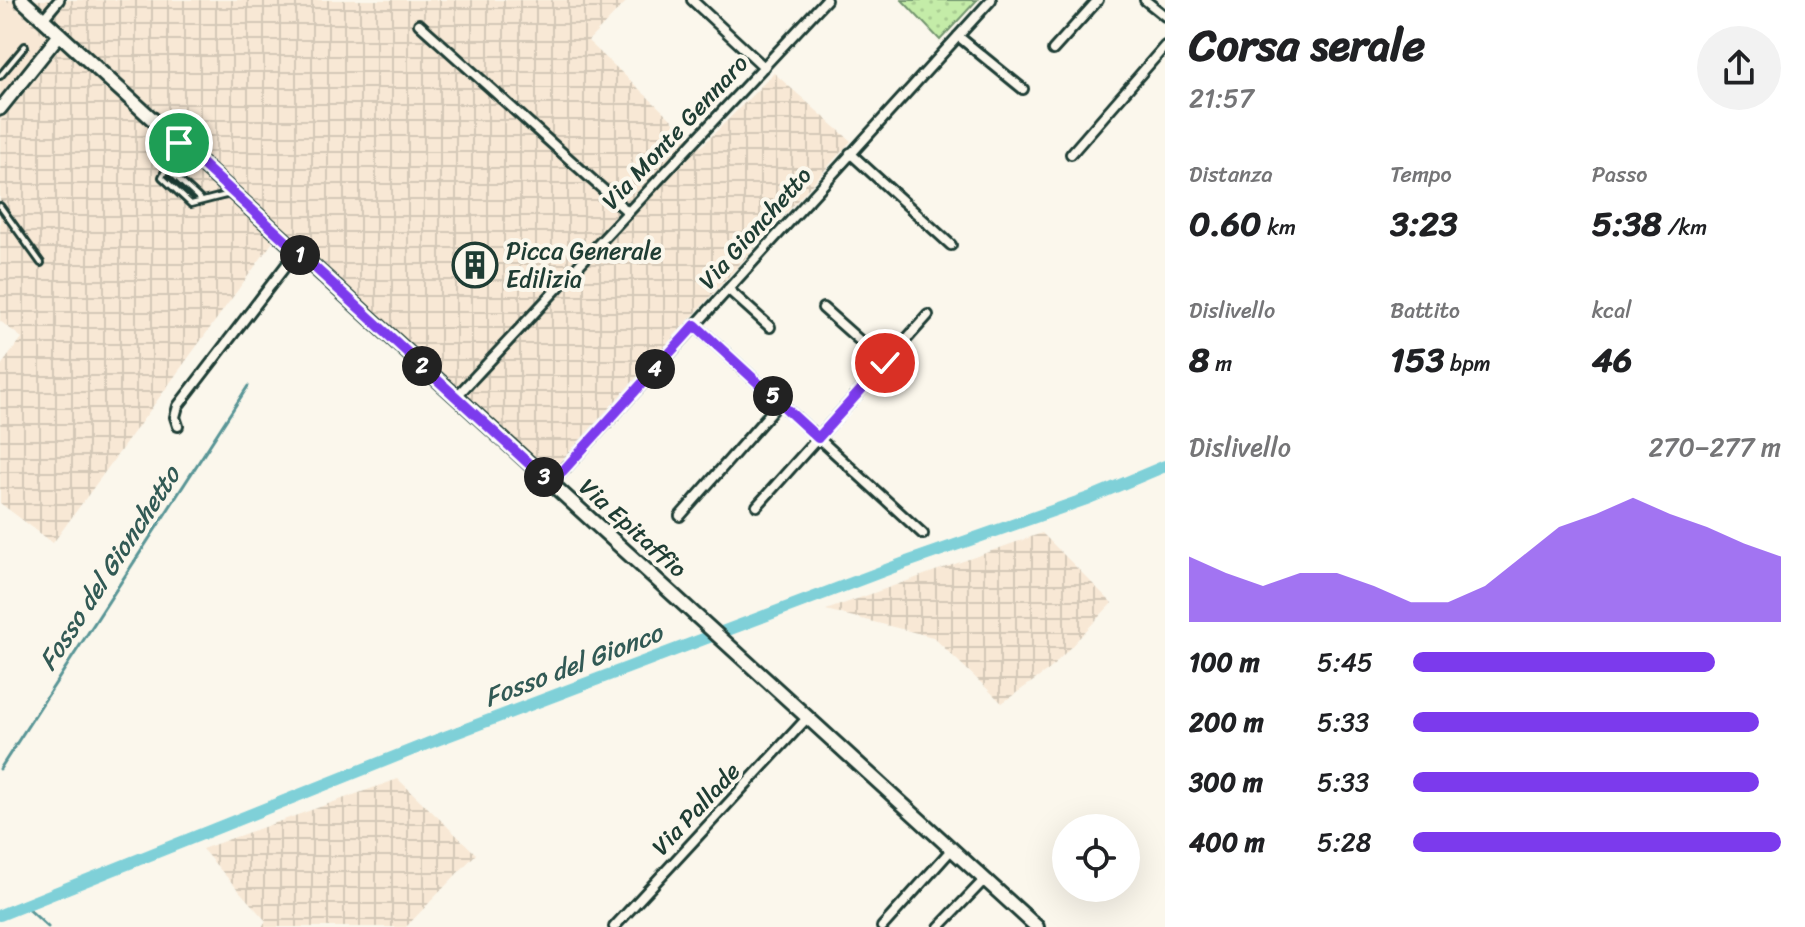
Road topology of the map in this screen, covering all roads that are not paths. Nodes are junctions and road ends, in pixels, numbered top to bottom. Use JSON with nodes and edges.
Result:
{"nodes":[{"id":1,"x":22,"y":0,"type":"edge"},
{"id":2,"x":59,"y":0,"type":"edge"},
{"id":3,"x":692,"y":0,"type":"edge"},
{"id":4,"x":826,"y":0,"type":"edge"},
{"id":5,"x":991,"y":0,"type":"edge"},
{"id":6,"x":1098,"y":0,"type":"edge"},
{"id":7,"x":1145,"y":0,"type":"edge"},
{"id":8,"x":1165,"y":16,"type":"edge"},
{"id":9,"x":43,"y":19,"type":"junction"},
{"id":10,"x":419,"y":24,"type":"dead end"},
{"id":11,"x":60,"y":34,"type":"junction"},
{"id":12,"x":958,"y":36,"type":"junction"},
{"id":13,"x":25,"y":46,"type":"dead end"},
{"id":14,"x":1165,"y":46,"type":"edge"},
{"id":15,"x":1053,"y":50,"type":"dead end"},
{"id":16,"x":764,"y":67,"type":"junction"},
{"id":17,"x":0,"y":76,"type":"edge"},
{"id":18,"x":1023,"y":89,"type":"dead end"},
{"id":19,"x":0,"y":109,"type":"edge"},
{"id":20,"x":179,"y":143,"type":"junction"},
{"id":21,"x":850,"y":153,"type":"junction"},
{"id":22,"x":1071,"y":154,"type":"dead end"},
{"id":23,"x":166,"y":168,"type":"junction"},
{"id":24,"x":234,"y":193,"type":"junction"},
{"id":25,"x":202,"y":201,"type":"junction"},
{"id":26,"x":0,"y":206,"type":"edge"},
{"id":27,"x":628,"y":212,"type":"junction"},
{"id":28,"x":951,"y":245,"type":"dead end"},
{"id":29,"x":297,"y":251,"type":"junction"},
{"id":30,"x":41,"y":263,"type":"dead end"},
{"id":31,"x":728,"y":289,"type":"junction"},
{"id":32,"x":823,"y":308,"type":"dead end"},
{"id":33,"x":928,"y":315,"type":"dead end"},
{"id":34,"x":695,"y":325,"type":"junction"},
{"id":35,"x":770,"y":327,"type":"dead end"},
{"id":36,"x":885,"y":363,"type":"junction"},
{"id":37,"x":456,"y":397,"type":"junction"},
{"id":38,"x":780,"y":402,"type":"junction"},
{"id":39,"x":178,"y":426,"type":"dead end"},
{"id":40,"x":818,"y":438,"type":"junction"},
{"id":41,"x":551,"y":484,"type":"junction"},
{"id":42,"x":757,"y":506,"type":"dead end"},
{"id":43,"x":680,"y":516,"type":"dead end"},
{"id":44,"x":923,"y":534,"type":"dead end"},
{"id":45,"x":808,"y":717,"type":"junction"},
{"id":46,"x":952,"y":849,"type":"junction"},
{"id":47,"x":985,"y":879,"type":"junction"},
{"id":48,"x":614,"y":927,"type":"edge"},
{"id":49,"x":882,"y":927,"type":"edge"},
{"id":50,"x":939,"y":927,"type":"edge"},
{"id":51,"x":1037,"y":927,"type":"edge"}],
"edges":[{"from":1,"to":9,"type":"main road","name":"Via Epitaffio"},
{"from":2,"to":9,"type":"street"},
{"from":3,"to":16,"type":"street"},
{"from":4,"to":16,"type":"street","name":"Via Monte Gennaro"},
{"from":5,"to":12,"type":"street","name":"Via Gionchetto"},
{"from":6,"to":15,"type":"street"},
{"from":7,"to":8,"type":"street"},
{"from":9,"to":11,"type":"main road","name":"Via Epitaffio"},
{"from":10,"to":27,"type":"street"},
{"from":11,"to":19,"type":"street"},
{"from":11,"to":20,"type":"main road","name":"Via Epitaffio"},
{"from":12,"to":18,"type":"street"},
{"from":12,"to":21,"type":"street","name":"Via Gionchetto"},
{"from":13,"to":17,"type":"lane"},
{"from":14,"to":22,"type":"street"},
{"from":16,"to":27,"type":"street","name":"Via Monte Gennaro"},
{"from":20,"to":23,"type":"lane"},
{"from":20,"to":24,"type":"main road","name":"Via Epitaffio"},
{"from":21,"to":28,"type":"street"},
{"from":21,"to":31,"type":"street","name":"Via Gionchetto"},
{"from":23,"to":25,"type":"lane"},
{"from":23,"to":25,"type":"lane"},
{"from":24,"to":25,"type":"lane"},
{"from":24,"to":29,"type":"main road","name":"Via Epitaffio"},
{"from":26,"to":30,"type":"lane"},
{"from":27,"to":37,"type":"street","name":"Via Monte Gennaro"},
{"from":29,"to":37,"type":"main road","name":"Via Epitaffio"},
{"from":29,"to":39,"type":"street"},
{"from":31,"to":34,"type":"street","name":"Via Gionchetto"},
{"from":31,"to":35,"type":"street"},
{"from":32,"to":36,"type":"street"},
{"from":33,"to":36,"type":"street"},
{"from":34,"to":38,"type":"street"},
{"from":34,"to":41,"type":"street","name":"Via Gionchetto"},
{"from":36,"to":40,"type":"street"},
{"from":37,"to":41,"type":"main road","name":"Via Epitaffio"},
{"from":38,"to":40,"type":"street"},
{"from":38,"to":43,"type":"street"},
{"from":40,"to":42,"type":"street"},
{"from":40,"to":44,"type":"street"},
{"from":41,"to":45,"type":"main road","name":"Via Epitaffio"},
{"from":45,"to":46,"type":"main road","name":"Via Epitaffio"},
{"from":45,"to":48,"type":"street","name":"Via Pallade"},
{"from":46,"to":47,"type":"main road","name":"Via Epitaffio"},
{"from":46,"to":49,"type":"street"},
{"from":47,"to":50,"type":"street"},
{"from":47,"to":51,"type":"main road","name":"Via Epitaffio"}]}
